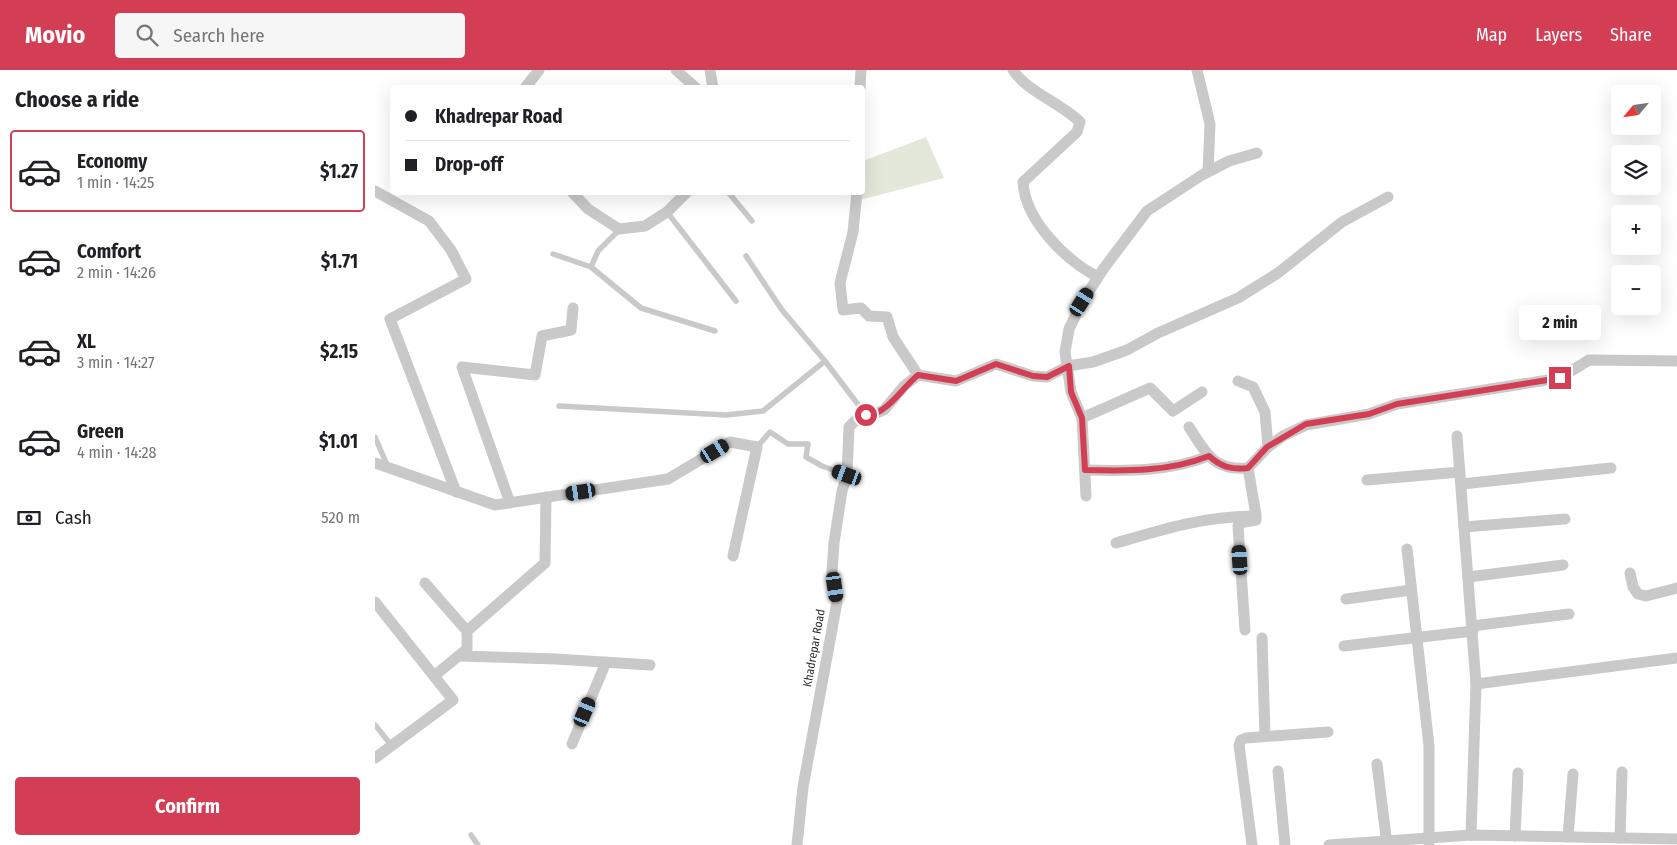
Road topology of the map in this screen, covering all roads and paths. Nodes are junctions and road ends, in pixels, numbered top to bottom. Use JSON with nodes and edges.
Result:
{"nodes":[{"id":1,"x":539,"y":70,"type":"edge"},
{"id":2,"x":676,"y":70,"type":"edge"},
{"id":3,"x":710,"y":70,"type":"edge"},
{"id":4,"x":861,"y":70,"type":"edge"},
{"id":5,"x":1013,"y":70,"type":"edge"},
{"id":6,"x":1197,"y":70,"type":"edge"},
{"id":7,"x":527,"y":85,"type":"edge"},
{"id":8,"x":692,"y":85,"type":"edge"},
{"id":9,"x":712,"y":85,"type":"edge"},
{"id":10,"x":860,"y":85,"type":"edge"},
{"id":11,"x":1257,"y":153,"type":"dead end"},
{"id":12,"x":1208,"y":172,"type":"junction"},
{"id":13,"x":375,"y":191,"type":"edge"},
{"id":14,"x":575,"y":195,"type":"edge"},
{"id":15,"x":684,"y":195,"type":"edge"},
{"id":16,"x":729,"y":195,"type":"edge"},
{"id":17,"x":857,"y":195,"type":"edge"},
{"id":18,"x":1388,"y":197,"type":"dead end"},
{"id":19,"x":667,"y":212,"type":"junction"},
{"id":20,"x":751,"y":222,"type":"dead end"},
{"id":21,"x":619,"y":229,"type":"junction"},
{"id":22,"x":553,"y":254,"type":"dead end"},
{"id":23,"x":746,"y":256,"type":"dead end"},
{"id":24,"x":591,"y":267,"type":"junction"},
{"id":25,"x":1098,"y":276,"type":"junction"},
{"id":26,"x":736,"y":301,"type":"dead end"},
{"id":27,"x":573,"y":308,"type":"dead end"},
{"id":28,"x":715,"y":331,"type":"dead end"},
{"id":29,"x":825,"y":361,"type":"junction"},
{"id":30,"x":1677,"y":361,"type":"edge"},
{"id":31,"x":1069,"y":366,"type":"junction"},
{"id":32,"x":918,"y":375,"type":"junction"},
{"id":33,"x":1238,"y":381,"type":"dead end"},
{"id":34,"x":1202,"y":392,"type":"dead end"},
{"id":35,"x":559,"y":406,"type":"dead end"},
{"id":36,"x":866,"y":415,"type":"junction"},
{"id":37,"x":1082,"y":418,"type":"junction"},
{"id":38,"x":1189,"y":427,"type":"dead end"},
{"id":39,"x":1457,"y":436,"type":"dead end"},
{"id":40,"x":375,"y":437,"type":"edge"},
{"id":41,"x":757,"y":447,"type":"junction"},
{"id":42,"x":1267,"y":447,"type":"junction"},
{"id":43,"x":1209,"y":456,"type":"junction"},
{"id":44,"x":375,"y":463,"type":"edge"},
{"id":45,"x":388,"y":468,"type":"junction"},
{"id":46,"x":1248,"y":468,"type":"junction"},
{"id":47,"x":1611,"y":468,"type":"dead end"},
{"id":48,"x":1085,"y":470,"type":"junction"},
{"id":49,"x":847,"y":475,"type":"junction"},
{"id":50,"x":1461,"y":478,"type":"junction"},
{"id":51,"x":1367,"y":480,"type":"dead end"},
{"id":52,"x":456,"y":492,"type":"junction"},
{"id":53,"x":1086,"y":496,"type":"dead end"},
{"id":54,"x":546,"y":498,"type":"junction"},
{"id":55,"x":510,"y":503,"type":"junction"},
{"id":56,"x":1256,"y":516,"type":"junction"},
{"id":57,"x":1565,"y":519,"type":"dead end"},
{"id":58,"x":1464,"y":528,"type":"junction"},
{"id":59,"x":1116,"y":544,"type":"dead end"},
{"id":60,"x":1407,"y":549,"type":"dead end"},
{"id":61,"x":733,"y":556,"type":"dead end"},
{"id":62,"x":1563,"y":565,"type":"dead end"},
{"id":63,"x":1630,"y":573,"type":"dead end"},
{"id":64,"x":1468,"y":577,"type":"junction"},
{"id":65,"x":425,"y":583,"type":"dead end"},
{"id":66,"x":1677,"y":588,"type":"edge"},
{"id":67,"x":1411,"y":590,"type":"junction"},
{"id":68,"x":1346,"y":599,"type":"dead end"},
{"id":69,"x":375,"y":602,"type":"edge"},
{"id":70,"x":1569,"y":614,"type":"dead end"},
{"id":71,"x":1472,"y":628,"type":"junction"},
{"id":72,"x":1245,"y":630,"type":"dead end"},
{"id":73,"x":467,"y":631,"type":"junction"},
{"id":74,"x":1262,"y":638,"type":"dead end"},
{"id":75,"x":1417,"y":638,"type":"junction"},
{"id":76,"x":1344,"y":646,"type":"dead end"},
{"id":77,"x":459,"y":656,"type":"junction"},
{"id":78,"x":1677,"y":658,"type":"edge"},
{"id":79,"x":606,"y":662,"type":"junction"},
{"id":80,"x":650,"y":665,"type":"dead end"},
{"id":81,"x":434,"y":676,"type":"junction"},
{"id":82,"x":1476,"y":684,"type":"junction"},
{"id":83,"x":375,"y":725,"type":"edge"},
{"id":84,"x":1328,"y":732,"type":"dead end"},
{"id":85,"x":1265,"y":736,"type":"junction"},
{"id":86,"x":571,"y":744,"type":"dead end"},
{"id":87,"x":392,"y":746,"type":"junction"},
{"id":88,"x":375,"y":758,"type":"edge"},
{"id":89,"x":1377,"y":764,"type":"dead end"},
{"id":90,"x":1278,"y":771,"type":"dead end"},
{"id":91,"x":1622,"y":772,"type":"dead end"},
{"id":92,"x":1518,"y":773,"type":"dead end"},
{"id":93,"x":1573,"y":774,"type":"dead end"},
{"id":94,"x":471,"y":835,"type":"dead end"},
{"id":95,"x":1515,"y":836,"type":"junction"},
{"id":96,"x":1568,"y":837,"type":"junction"},
{"id":97,"x":1476,"y":838,"type":"edge"},
{"id":98,"x":1619,"y":838,"type":"junction"},
{"id":99,"x":1677,"y":838,"type":"edge"},
{"id":100,"x":1429,"y":841,"type":"edge"},
{"id":101,"x":1387,"y":842,"type":"edge"},
{"id":102,"x":478,"y":845,"type":"edge"},
{"id":103,"x":797,"y":845,"type":"edge"},
{"id":104,"x":1252,"y":845,"type":"edge"},
{"id":105,"x":1285,"y":845,"type":"edge"},
{"id":106,"x":1333,"y":845,"type":"edge"}],
"edges":[{"from":1,"to":7,"type":"street"},
{"from":2,"to":8,"type":"street"},
{"from":3,"to":9,"type":"street"},
{"from":4,"to":10,"type":"street"},
{"from":5,"to":25,"type":"street"},
{"from":6,"to":12,"type":"street"},
{"from":11,"to":12,"type":"street"},
{"from":12,"to":25,"type":"street"},
{"from":13,"to":52,"type":"street"},
{"from":14,"to":21,"type":"street"},
{"from":15,"to":19,"type":"street"},
{"from":16,"to":20,"type":"lane"},
{"from":17,"to":32,"type":"street"},
{"from":18,"to":31,"type":"street"},
{"from":19,"to":21,"type":"street"},
{"from":19,"to":26,"type":"lane"},
{"from":21,"to":24,"type":"lane"},
{"from":22,"to":24,"type":"lane"},
{"from":23,"to":29,"type":"lane"},
{"from":24,"to":28,"type":"lane"},
{"from":25,"to":31,"type":"street"},
{"from":27,"to":55,"type":"street"},
{"from":29,"to":35,"type":"lane"},
{"from":29,"to":36,"type":"lane"},
{"from":30,"to":42,"type":"street"},
{"from":31,"to":32,"type":"street"},
{"from":31,"to":37,"type":"street"},
{"from":32,"to":36,"type":"street","name":"Khadrepar Road"},
{"from":33,"to":42,"type":"street"},
{"from":34,"to":37,"type":"street"},
{"from":36,"to":49,"type":"street","name":"Khadrepar Road"},
{"from":37,"to":48,"type":"street"},
{"from":38,"to":43,"type":"street"},
{"from":39,"to":50,"type":"street"},
{"from":40,"to":45,"type":"lane"},
{"from":41,"to":49,"type":"lane"},
{"from":41,"to":54,"type":"street"},
{"from":41,"to":61,"type":"street"},
{"from":42,"to":46,"type":"street"},
{"from":43,"to":46,"type":"street"},
{"from":43,"to":48,"type":"street"},
{"from":44,"to":45,"type":"street"},
{"from":45,"to":52,"type":"street"},
{"from":46,"to":56,"type":"street"},
{"from":47,"to":50,"type":"street"},
{"from":48,"to":53,"type":"street"},
{"from":49,"to":103,"type":"street","name":"Khadrepar Road"},
{"from":50,"to":51,"type":"street"},
{"from":50,"to":58,"type":"street"},
{"from":52,"to":55,"type":"street"},
{"from":54,"to":55,"type":"street"},
{"from":54,"to":73,"type":"street"},
{"from":56,"to":59,"type":"street"},
{"from":56,"to":72,"type":"street"},
{"from":57,"to":58,"type":"street"},
{"from":58,"to":64,"type":"street"},
{"from":60,"to":67,"type":"street"},
{"from":62,"to":64,"type":"street"},
{"from":63,"to":66,"type":"street"},
{"from":64,"to":71,"type":"street"},
{"from":65,"to":73,"type":"street"},
{"from":67,"to":68,"type":"street"},
{"from":67,"to":75,"type":"street"},
{"from":69,"to":81,"type":"street"},
{"from":70,"to":71,"type":"street"},
{"from":71,"to":75,"type":"street"},
{"from":71,"to":82,"type":"street"},
{"from":73,"to":77,"type":"street"},
{"from":74,"to":85,"type":"street"},
{"from":75,"to":76,"type":"street"},
{"from":75,"to":100,"type":"street"},
{"from":77,"to":79,"type":"street"},
{"from":77,"to":81,"type":"street"},
{"from":78,"to":82,"type":"street"},
{"from":79,"to":80,"type":"street"},
{"from":79,"to":86,"type":"street"},
{"from":81,"to":87,"type":"street"},
{"from":82,"to":97,"type":"street"},
{"from":83,"to":87,"type":"lane"},
{"from":84,"to":85,"type":"street"},
{"from":85,"to":104,"type":"street"},
{"from":87,"to":88,"type":"street"},
{"from":89,"to":101,"type":"street"},
{"from":90,"to":105,"type":"street"},
{"from":91,"to":98,"type":"street"},
{"from":92,"to":95,"type":"street"},
{"from":93,"to":96,"type":"street"},
{"from":94,"to":102,"type":"lane"},
{"from":95,"to":96,"type":"street"},
{"from":95,"to":97,"type":"street"},
{"from":96,"to":98,"type":"street"},
{"from":97,"to":100,"type":"street"},
{"from":98,"to":99,"type":"street"},
{"from":100,"to":101,"type":"street"},
{"from":101,"to":106,"type":"street"}]}
